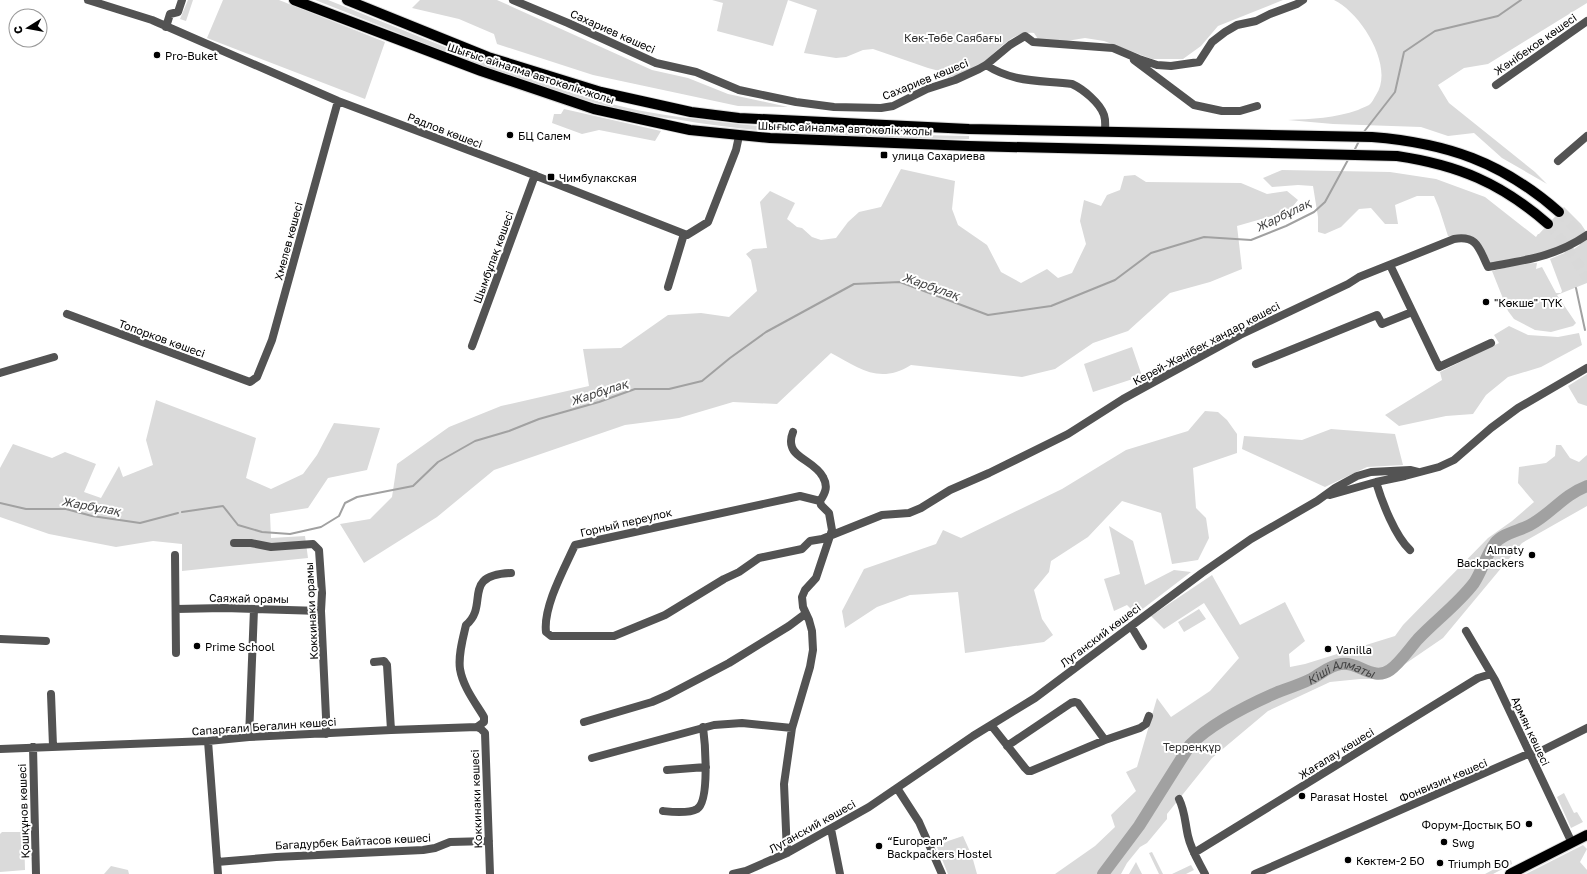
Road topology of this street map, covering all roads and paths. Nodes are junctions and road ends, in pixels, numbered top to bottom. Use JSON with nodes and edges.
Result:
{"nodes":[{"id":1,"x":88,"y":0,"type":"edge"},
{"id":2,"x":182,"y":0,"type":"edge"},
{"id":3,"x":294,"y":0,"type":"edge"},
{"id":4,"x":347,"y":0,"type":"edge"},
{"id":5,"x":513,"y":0,"type":"edge"},
{"id":6,"x":1303,"y":0,"type":"edge"},
{"id":7,"x":360,"y":3,"type":"edge"},
{"id":8,"x":1587,"y":21,"type":"edge"},
{"id":9,"x":166,"y":27,"type":"junction"},
{"id":10,"x":1130,"y":56,"type":"junction"},
{"id":11,"x":986,"y":65,"type":"junction"},
{"id":12,"x":1496,"y":85,"type":"dead end"},
{"id":13,"x":338,"y":101,"type":"junction"},
{"id":14,"x":1257,"y":106,"type":"dead end"},
{"id":15,"x":1105,"y":132,"type":"junction"},
{"id":16,"x":738,"y":136,"type":"junction"},
{"id":17,"x":1587,"y":136,"type":"edge"},
{"id":18,"x":1558,"y":161,"type":"dead end"},
{"id":19,"x":535,"y":175,"type":"junction"},
{"id":20,"x":1559,"y":212,"type":"tunnel mouth"},
{"id":21,"x":1548,"y":224,"type":"tunnel mouth"},
{"id":22,"x":684,"y":234,"type":"junction"},
{"id":23,"x":1587,"y":235,"type":"edge"},
{"id":24,"x":1390,"y":265,"type":"junction"},
{"id":25,"x":668,"y":287,"type":"dead end"},
{"id":26,"x":1412,"y":312,"type":"junction"},
{"id":27,"x":67,"y":314,"type":"dead end"},
{"id":28,"x":1491,"y":343,"type":"dead end"},
{"id":29,"x":472,"y":346,"type":"dead end"},
{"id":30,"x":54,"y":357,"type":"dead end"},
{"id":31,"x":1256,"y":364,"type":"dead end"},
{"id":32,"x":1587,"y":368,"type":"edge"},
{"id":33,"x":0,"y":373,"type":"edge"},
{"id":34,"x":250,"y":382,"type":"joint"},
{"id":35,"x":793,"y":432,"type":"dead end"},
{"id":36,"x":1418,"y":472,"type":"junction"},
{"id":37,"x":1376,"y":482,"type":"junction"},
{"id":38,"x":820,"y":500,"type":"junction"},
{"id":39,"x":1317,"y":501,"type":"junction"},
{"id":40,"x":831,"y":536,"type":"junction"},
{"id":41,"x":234,"y":543,"type":"dead end"},
{"id":42,"x":1410,"y":550,"type":"dead end"},
{"id":43,"x":175,"y":555,"type":"dead end"},
{"id":44,"x":511,"y":574,"type":"dead end"},
{"id":45,"x":176,"y":609,"type":"junction"},
{"id":46,"x":254,"y":609,"type":"junction"},
{"id":47,"x":321,"y":611,"type":"junction"},
{"id":48,"x":805,"y":614,"type":"junction"},
{"id":49,"x":1131,"y":626,"type":"junction"},
{"id":50,"x":1466,"y":631,"type":"dead end"},
{"id":51,"x":0,"y":639,"type":"edge"},
{"id":52,"x":46,"y":641,"type":"dead end"},
{"id":53,"x":1142,"y":646,"type":"dead end"},
{"id":54,"x":176,"y":653,"type":"dead end"},
{"id":55,"x":374,"y":662,"type":"dead end"},
{"id":56,"x":1491,"y":674,"type":"junction"},
{"id":57,"x":51,"y":694,"type":"dead end"},
{"id":58,"x":1149,"y":716,"type":"dead end"},
{"id":59,"x":584,"y":722,"type":"dead end"},
{"id":60,"x":991,"y":725,"type":"junction"},
{"id":61,"x":703,"y":727,"type":"junction"},
{"id":62,"x":477,"y":728,"type":"junction"},
{"id":63,"x":792,"y":728,"type":"junction"},
{"id":64,"x":1587,"y":728,"type":"edge"},
{"id":65,"x":392,"y":730,"type":"junction"},
{"id":66,"x":326,"y":734,"type":"junction"},
{"id":67,"x":249,"y":736,"type":"junction"},
{"id":68,"x":1105,"y":740,"type":"junction"},
{"id":69,"x":208,"y":741,"type":"junction"},
{"id":70,"x":53,"y":746,"type":"junction"},
{"id":71,"x":1007,"y":746,"type":"junction"},
{"id":72,"x":33,"y":747,"type":"junction"},
{"id":73,"x":0,"y":749,"type":"edge"},
{"id":74,"x":1530,"y":755,"type":"junction"},
{"id":75,"x":592,"y":758,"type":"dead end"},
{"id":76,"x":706,"y":767,"type":"junction"},
{"id":77,"x":667,"y":770,"type":"dead end"},
{"id":78,"x":897,"y":788,"type":"junction"},
{"id":79,"x":1179,"y":799,"type":"dead end"},
{"id":80,"x":663,"y":811,"type":"dead end"},
{"id":81,"x":831,"y":829,"type":"junction"},
{"id":82,"x":1587,"y":835,"type":"edge"},
{"id":83,"x":489,"y":841,"type":"junction"},
{"id":84,"x":1572,"y":843,"type":"junction"},
{"id":85,"x":787,"y":853,"type":"junction"},
{"id":86,"x":1194,"y":853,"type":"junction"},
{"id":87,"x":217,"y":862,"type":"junction"},
{"id":88,"x":36,"y":874,"type":"edge"},
{"id":89,"x":218,"y":874,"type":"edge"},
{"id":90,"x":490,"y":874,"type":"edge"},
{"id":91,"x":733,"y":874,"type":"edge"},
{"id":92,"x":840,"y":874,"type":"edge"},
{"id":93,"x":942,"y":874,"type":"edge"},
{"id":94,"x":1205,"y":874,"type":"edge"},
{"id":95,"x":1255,"y":874,"type":"edge"},
{"id":96,"x":1510,"y":874,"type":"edge"}],
"edges":[{"from":1,"to":9,"type":"street","name":"Радлов көшесі"},
{"from":2,"to":9,"type":"street"},
{"from":3,"to":16,"type":"main road","name":"Шығыс айналма автокөлік жолы"},
{"from":4,"to":7,"type":"main road"},
{"from":5,"to":11,"type":"street","name":"Сахариев көшесі"},
{"from":6,"to":10,"type":"street","name":"Сахариев көшесі"},
{"from":7,"to":15,"type":"main road"},
{"from":8,"to":12,"type":"street","name":"Жәнібеков көшесі"},
{"from":9,"to":13,"type":"street","name":"Радлов көшесі"},
{"from":10,"to":11,"type":"street","name":"Сахариев көшесі"},
{"from":10,"to":14,"type":"street"},
{"from":11,"to":15,"type":"street"},
{"from":13,"to":19,"type":"street","name":"Радлов көшесі"},
{"from":13,"to":34,"type":"street","name":"Хмелев көшесі"},
{"from":15,"to":20,"type":"main road"},
{"from":16,"to":21,"type":"main road","name":"Шығыс айналма автокөлік жолы"},
{"from":16,"to":22,"type":"street"},
{"from":17,"to":18,"type":"street"},
{"from":19,"to":22,"type":"street","name":"Радлов көшесі"},
{"from":19,"to":29,"type":"street","name":"Шымбұлақ көшесі"},
{"from":22,"to":25,"type":"street"},
{"from":23,"to":24,"type":"street","name":"Керей-Жәнібек хандар көшесі"},
{"from":24,"to":26,"type":"street"},
{"from":24,"to":40,"type":"street","name":"Керей-Жәнібек хандар көшесі"},
{"from":26,"to":28,"type":"street"},
{"from":26,"to":31,"type":"street"},
{"from":27,"to":34,"type":"street","name":"Топорков көшесі"},
{"from":30,"to":33,"type":"street"},
{"from":32,"to":36,"type":"street","name":"Луганский көшесі"},
{"from":35,"to":38,"type":"street"},
{"from":36,"to":37,"type":"street","name":"Луганский көшесі"},
{"from":36,"to":39,"type":"street","name":"Луганский көшесі"},
{"from":37,"to":39,"type":"street","name":"Луганский көшесі"},
{"from":37,"to":42,"type":"street"},
{"from":38,"to":40,"type":"street"},
{"from":38,"to":40,"type":"street","name":"Горный переулок"},
{"from":39,"to":49,"type":"street","name":"Луганский көшесі"},
{"from":40,"to":48,"type":"street"},
{"from":41,"to":47,"type":"street","name":"Коккинаки орамы"},
{"from":43,"to":45,"type":"street"},
{"from":44,"to":62,"type":"street"},
{"from":45,"to":46,"type":"street","name":"Саяжай орамы"},
{"from":45,"to":54,"type":"street"},
{"from":46,"to":47,"type":"street","name":"Саяжай орамы"},
{"from":46,"to":67,"type":"street"},
{"from":47,"to":66,"type":"street","name":"Коккинаки орамы"},
{"from":48,"to":59,"type":"street"},
{"from":48,"to":63,"type":"street"},
{"from":49,"to":53,"type":"street"},
{"from":49,"to":60,"type":"street","name":"Луганский көшесі"},
{"from":50,"to":56,"type":"street","name":"Армян көшесі"},
{"from":51,"to":52,"type":"street"},
{"from":55,"to":65,"type":"street"},
{"from":56,"to":74,"type":"street","name":"Армян көшесі"},
{"from":56,"to":86,"type":"street","name":"Жағалау көшесі"},
{"from":57,"to":70,"type":"street"},
{"from":58,"to":68,"type":"street"},
{"from":60,"to":71,"type":"street"},
{"from":60,"to":78,"type":"street","name":"Луганский көшесі"},
{"from":61,"to":63,"type":"street"},
{"from":61,"to":75,"type":"street"},
{"from":61,"to":76,"type":"street"},
{"from":62,"to":65,"type":"street","name":"Сапарғали Бегалин көшесі"},
{"from":62,"to":83,"type":"street","name":"Коккинаки көшесі"},
{"from":63,"to":85,"type":"street"},
{"from":64,"to":74,"type":"street","name":"Фонвизин көшесі"},
{"from":65,"to":66,"type":"street","name":"Сапарғали Бегалин көшесі"},
{"from":66,"to":67,"type":"street","name":"Сапарғали Бегалин көшесі"},
{"from":67,"to":69,"type":"street","name":"Сапарғали Бегалин көшесі"},
{"from":68,"to":71,"type":"street"},
{"from":68,"to":71,"type":"street"},
{"from":69,"to":70,"type":"street","name":"Сапарғали Бегалин көшесі"},
{"from":69,"to":87,"type":"street"},
{"from":70,"to":72,"type":"street","name":"Сапарғали Бегалин көшесі"},
{"from":72,"to":73,"type":"street","name":"Сапарғали Бегалин көшесі"},
{"from":72,"to":88,"type":"street","name":"Қошқұнов көшесі"},
{"from":74,"to":84,"type":"street","name":"Армян көшесі"},
{"from":74,"to":95,"type":"street","name":"Фонвизин көшесі"},
{"from":76,"to":77,"type":"street"},
{"from":76,"to":80,"type":"street"},
{"from":78,"to":81,"type":"street","name":"Луганский көшесі"},
{"from":78,"to":93,"type":"street"},
{"from":79,"to":86,"type":"street"},
{"from":81,"to":85,"type":"street","name":"Луганский көшесі"},
{"from":81,"to":92,"type":"street"},
{"from":82,"to":84,"type":"main road"},
{"from":83,"to":87,"type":"street","name":"Багадурбек Байтасов көшесі"},
{"from":83,"to":90,"type":"street","name":"Коккинаки көшесі"},
{"from":84,"to":96,"type":"main road"},
{"from":85,"to":91,"type":"street","name":"Луганский көшесі"},
{"from":86,"to":94,"type":"street"},
{"from":87,"to":89,"type":"street"}]}
